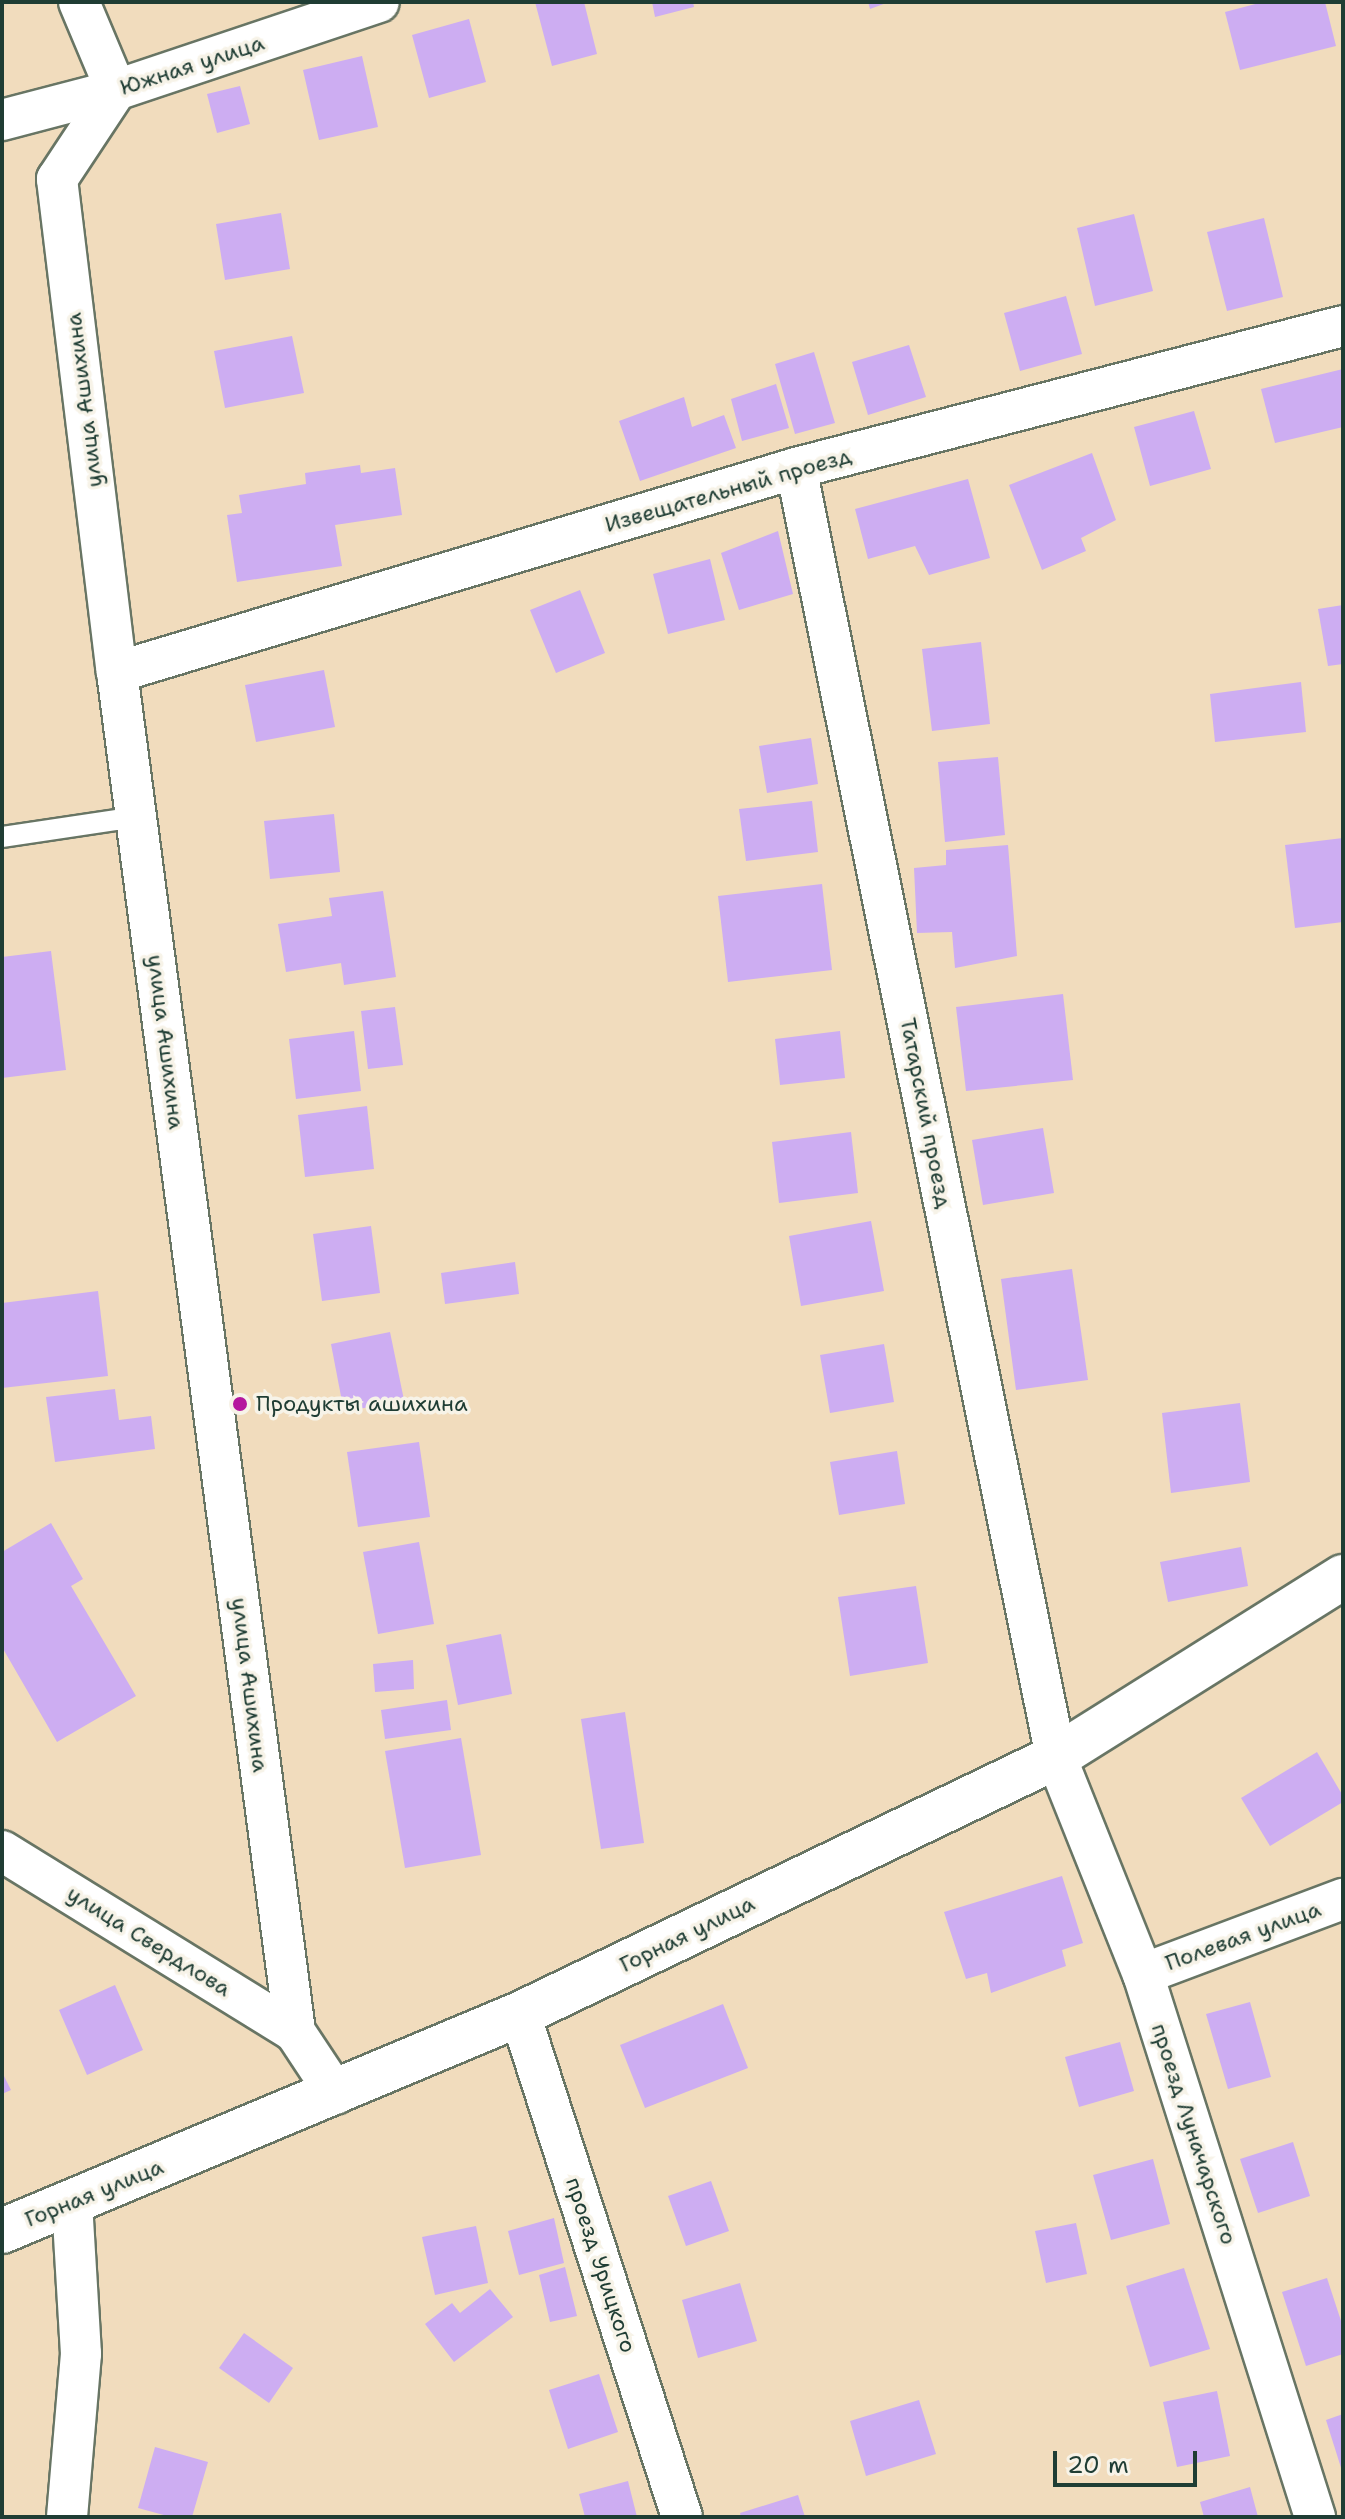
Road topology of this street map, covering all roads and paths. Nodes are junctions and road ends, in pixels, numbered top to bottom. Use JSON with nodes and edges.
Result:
{"nodes":[{"id":1,"x":79,"y":2,"type":"edge"},
{"id":2,"x":379,"y":2,"type":"edge"},
{"id":3,"x":116,"y":90,"type":"junction"},
{"id":4,"x":2,"y":120,"type":"edge"},
{"id":5,"x":1343,"y":326,"type":"edge"},
{"id":6,"x":796,"y":468,"type":"junction"},
{"id":7,"x":117,"y":672,"type":"junction"},
{"id":8,"x":136,"y":817,"type":"junction"},
{"id":9,"x":2,"y":837,"type":"edge"},
{"id":10,"x":1343,"y":1577,"type":"edge"},
{"id":11,"x":1056,"y":1757,"type":"junction"},
{"id":12,"x":2,"y":1851,"type":"edge"},
{"id":13,"x":1343,"y":1899,"type":"edge"},
{"id":14,"x":1143,"y":1974,"type":"junction"},
{"id":15,"x":520,"y":2014,"type":"junction"},
{"id":16,"x":295,"y":2032,"type":"junction"},
{"id":17,"x":336,"y":2094,"type":"junction"},
{"id":18,"x":72,"y":2202,"type":"junction"},
{"id":19,"x":2,"y":2231,"type":"edge"},
{"id":20,"x":67,"y":2517,"type":"edge"},
{"id":21,"x":682,"y":2517,"type":"edge"},
{"id":22,"x":1315,"y":2517,"type":"edge"}],
"edges":[{"from":1,"to":3,"type":"street"},
{"from":2,"to":3,"type":"street","name":"Южная улица"},
{"from":3,"to":4,"type":"street","name":"Южная улица"},
{"from":3,"to":7,"type":"street","name":"улица Ашихина"},
{"from":5,"to":6,"type":"street","name":"Извещательный проезд"},
{"from":6,"to":7,"type":"street","name":"Извещательный проезд"},
{"from":6,"to":11,"type":"street","name":"Татарский проезд"},
{"from":7,"to":8,"type":"street","name":"улица Ашихина"},
{"from":8,"to":9,"type":"lane"},
{"from":8,"to":16,"type":"street","name":"улица Ашихина"},
{"from":10,"to":11,"type":"street","name":"Горная улица"},
{"from":11,"to":14,"type":"street","name":"проезд Луначарского"},
{"from":11,"to":15,"type":"street","name":"Горная улица"},
{"from":12,"to":16,"type":"street","name":"улица Свердлова"},
{"from":13,"to":14,"type":"street","name":"Полевая улица"},
{"from":14,"to":22,"type":"street","name":"проезд Луначарского"},
{"from":15,"to":17,"type":"street","name":"Горная улица"},
{"from":15,"to":21,"type":"street","name":"проезд Урицкого"},
{"from":16,"to":17,"type":"street","name":"улица Ашихина"},
{"from":17,"to":18,"type":"street","name":"Горная улица"},
{"from":18,"to":19,"type":"street","name":"Горная улица"},
{"from":18,"to":20,"type":"street"}]}
